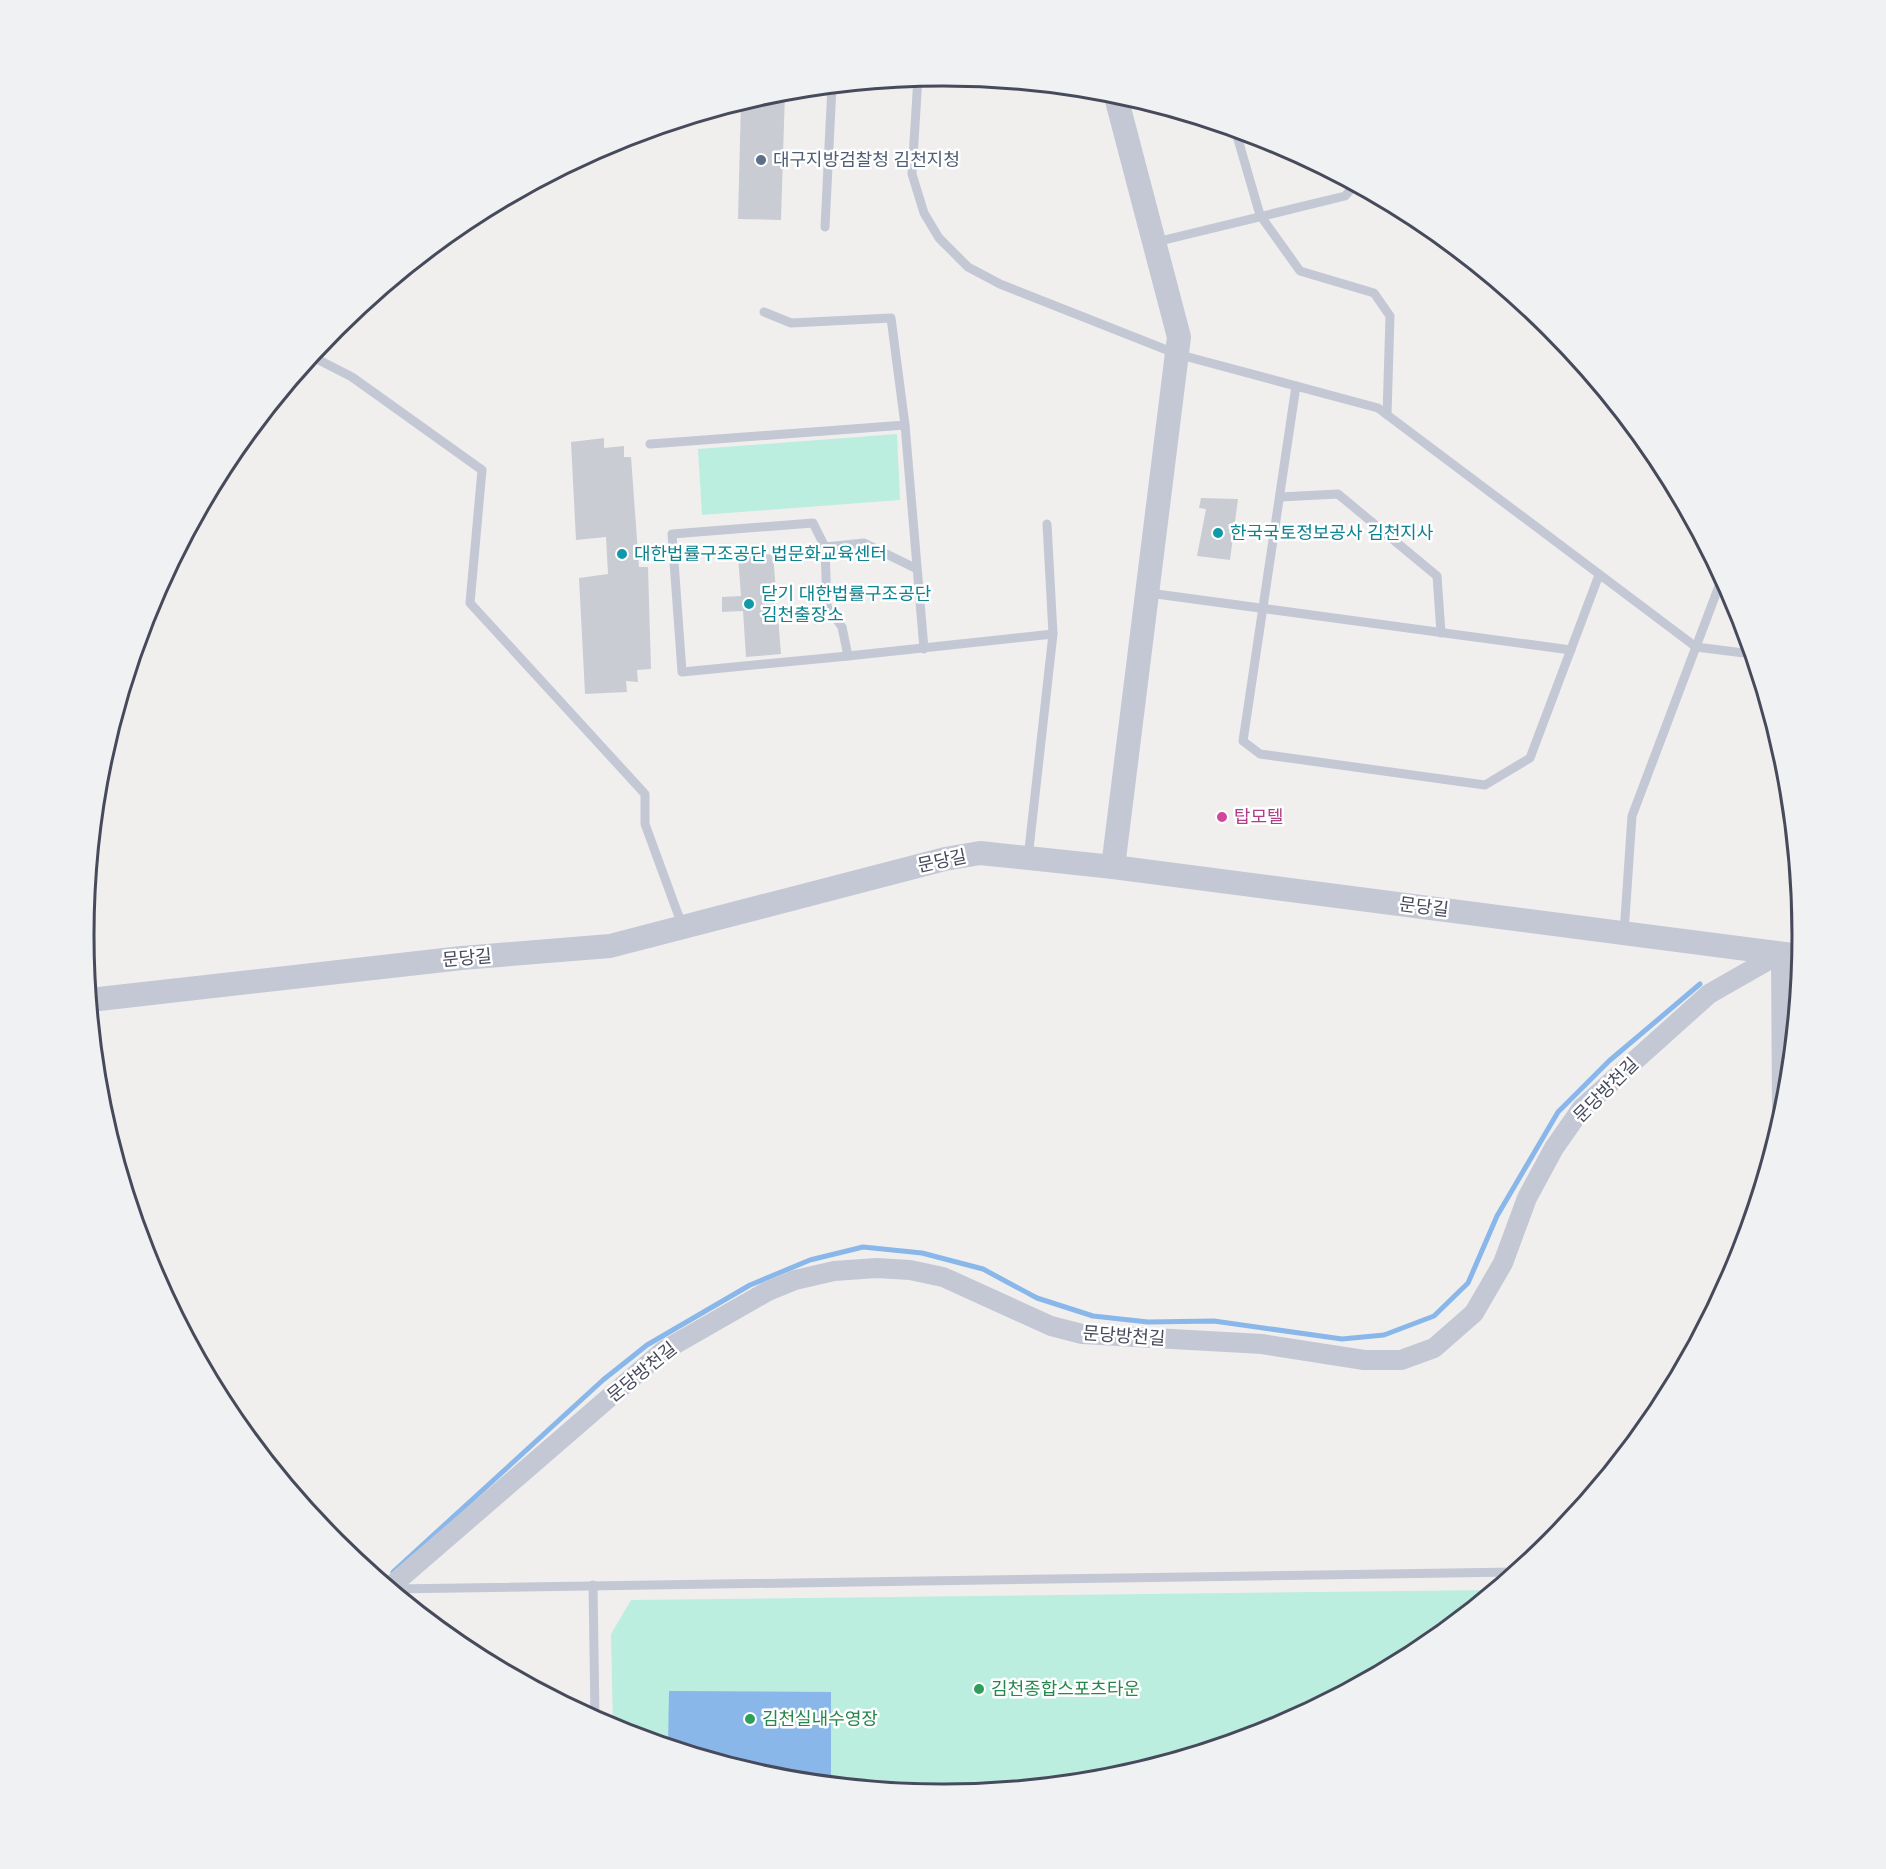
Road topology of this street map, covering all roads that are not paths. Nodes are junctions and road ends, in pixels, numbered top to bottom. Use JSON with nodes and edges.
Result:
{"nodes":[{"id":1,"x":917,"y":86,"type":"edge"},
{"id":2,"x":832,"y":93,"type":"edge"},
{"id":3,"x":1118,"y":104,"type":"edge"},
{"id":4,"x":1238,"y":139,"type":"edge"},
{"id":5,"x":1351,"y":190,"type":"edge"},
{"id":6,"x":1260,"y":215,"type":"junction"},
{"id":7,"x":825,"y":227,"type":"dead end"},
{"id":8,"x":1154,"y":243,"type":"junction"},
{"id":9,"x":765,"y":312,"type":"dead end"},
{"id":10,"x":1177,"y":354,"type":"junction"},
{"id":11,"x":319,"y":360,"type":"edge"},
{"id":12,"x":1296,"y":386,"type":"junction"},
{"id":13,"x":1388,"y":415,"type":"junction"},
{"id":14,"x":905,"y":425,"type":"junction"},
{"id":15,"x":650,"y":444,"type":"dead end"},
{"id":16,"x":1280,"y":497,"type":"junction"},
{"id":17,"x":1047,"y":524,"type":"dead end"},
{"id":18,"x":825,"y":547,"type":"junction"},
{"id":19,"x":915,"y":568,"type":"junction"},
{"id":20,"x":1599,"y":574,"type":"junction"},
{"id":21,"x":1718,"y":589,"type":"edge"},
{"id":22,"x":1147,"y":592,"type":"junction"},
{"id":23,"x":1263,"y":608,"type":"junction"},
{"id":24,"x":1442,"y":633,"type":"junction"},
{"id":25,"x":1053,"y":634,"type":"junction"},
{"id":26,"x":1696,"y":647,"type":"junction"},
{"id":27,"x":924,"y":649,"type":"junction"},
{"id":28,"x":1571,"y":650,"type":"junction"},
{"id":29,"x":1744,"y":653,"type":"edge"},
{"id":30,"x":848,"y":656,"type":"junction"},
{"id":31,"x":1028,"y":858,"type":"junction"},
{"id":32,"x":1113,"y":867,"type":"junction"},
{"id":33,"x":682,"y":927,"type":"junction"},
{"id":34,"x":1624,"y":933,"type":"junction"},
{"id":35,"x":1791,"y":954,"type":"edge"},
{"id":36,"x":97,"y":999,"type":"edge"},
{"id":37,"x":1787,"y":1019,"type":"edge"},
{"id":38,"x":1504,"y":1572,"type":"edge"},
{"id":39,"x":396,"y":1584,"type":"edge"},
{"id":40,"x":593,"y":1585,"type":"junction"},
{"id":41,"x":401,"y":1588,"type":"edge"},
{"id":42,"x":595,"y":1709,"type":"edge"}],
"edges":[{"from":1,"to":10,"type":"lane"},
{"from":2,"to":7,"type":"lane"},
{"from":3,"to":8,"type":"street"},
{"from":4,"to":6,"type":"lane"},
{"from":5,"to":6,"type":"lane"},
{"from":6,"to":8,"type":"lane"},
{"from":6,"to":13,"type":"lane"},
{"from":8,"to":10,"type":"street"},
{"from":9,"to":14,"type":"lane"},
{"from":10,"to":12,"type":"lane"},
{"from":10,"to":22,"type":"street"},
{"from":11,"to":33,"type":"lane"},
{"from":12,"to":13,"type":"lane"},
{"from":12,"to":16,"type":"lane"},
{"from":13,"to":20,"type":"lane"},
{"from":14,"to":15,"type":"lane"},
{"from":14,"to":19,"type":"lane"},
{"from":16,"to":23,"type":"lane"},
{"from":16,"to":24,"type":"lane"},
{"from":17,"to":25,"type":"lane"},
{"from":18,"to":19,"type":"lane"},
{"from":18,"to":30,"type":"lane"},
{"from":18,"to":30,"type":"lane"},
{"from":19,"to":27,"type":"lane"},
{"from":20,"to":26,"type":"lane"},
{"from":20,"to":28,"type":"lane"},
{"from":21,"to":26,"type":"lane"},
{"from":22,"to":23,"type":"lane"},
{"from":22,"to":32,"type":"street"},
{"from":23,"to":24,"type":"lane"},
{"from":23,"to":28,"type":"lane"},
{"from":24,"to":28,"type":"lane"},
{"from":25,"to":27,"type":"lane"},
{"from":25,"to":31,"type":"lane"},
{"from":26,"to":29,"type":"lane"},
{"from":26,"to":34,"type":"lane"},
{"from":27,"to":30,"type":"lane"},
{"from":31,"to":32,"type":"street","name":"문당길"},
{"from":31,"to":33,"type":"street","name":"문당길"},
{"from":32,"to":34,"type":"street","name":"문당길"},
{"from":33,"to":36,"type":"street","name":"문당길"},
{"from":34,"to":35,"type":"street","name":"문당길"},
{"from":35,"to":37,"type":"street"},
{"from":35,"to":39,"type":"street","name":"문당방천길"},
{"from":38,"to":40,"type":"lane"},
{"from":40,"to":41,"type":"lane"},
{"from":40,"to":42,"type":"lane"}]}
